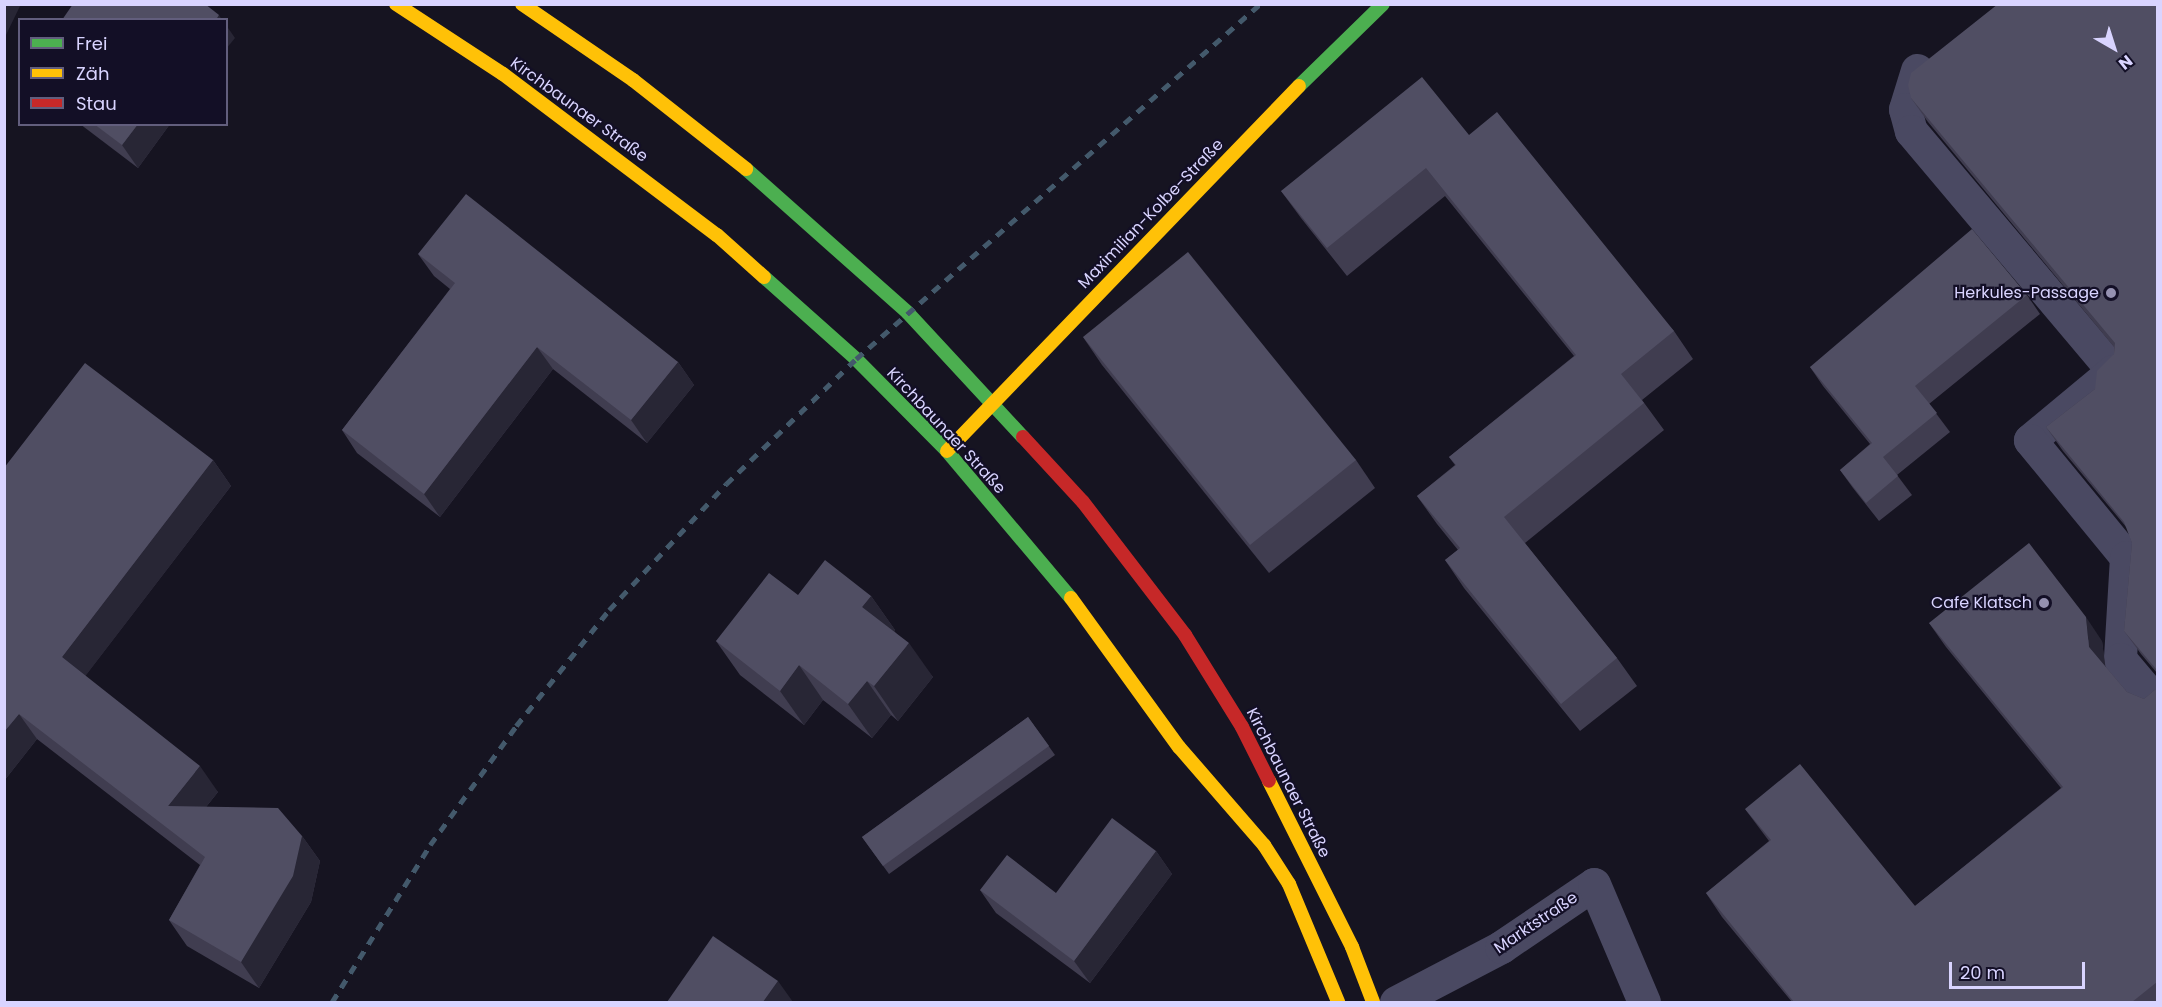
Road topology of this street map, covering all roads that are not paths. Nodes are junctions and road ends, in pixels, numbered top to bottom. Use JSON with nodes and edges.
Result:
{"nodes":[{"id":1,"x":396,"y":4,"type":"edge"},
{"id":2,"x":522,"y":4,"type":"edge"},
{"id":3,"x":1383,"y":4,"type":"edge"},
{"id":4,"x":1917,"y":70,"type":"edge"},
{"id":5,"x":993,"y":400,"type":"junction"},
{"id":6,"x":947,"y":451,"type":"junction"},
{"id":7,"x":2157,"y":704,"type":"edge"},
{"id":8,"x":1338,"y":1002,"type":"edge"},
{"id":9,"x":1373,"y":1002,"type":"edge"},
{"id":10,"x":1396,"y":1002,"type":"edge"},
{"id":11,"x":1644,"y":1002,"type":"edge"}],
"edges":[{"from":1,"to":6,"type":"street","name":"Kirchbaunaer Straße"},
{"from":2,"to":5,"type":"street","name":"Kirchbaunaer Straße"},
{"from":3,"to":5,"type":"street","name":"Maximilian-Kolbe-Straße"},
{"from":4,"to":7,"type":"street"},
{"from":5,"to":6,"type":"street","name":"Maximilian-Kolbe-Straße"},
{"from":5,"to":9,"type":"street","name":"Kirchbaunaer Straße"},
{"from":6,"to":8,"type":"street","name":"Kirchbaunaer Straße"},
{"from":10,"to":11,"type":"street","name":"Marktstraße"}]}
